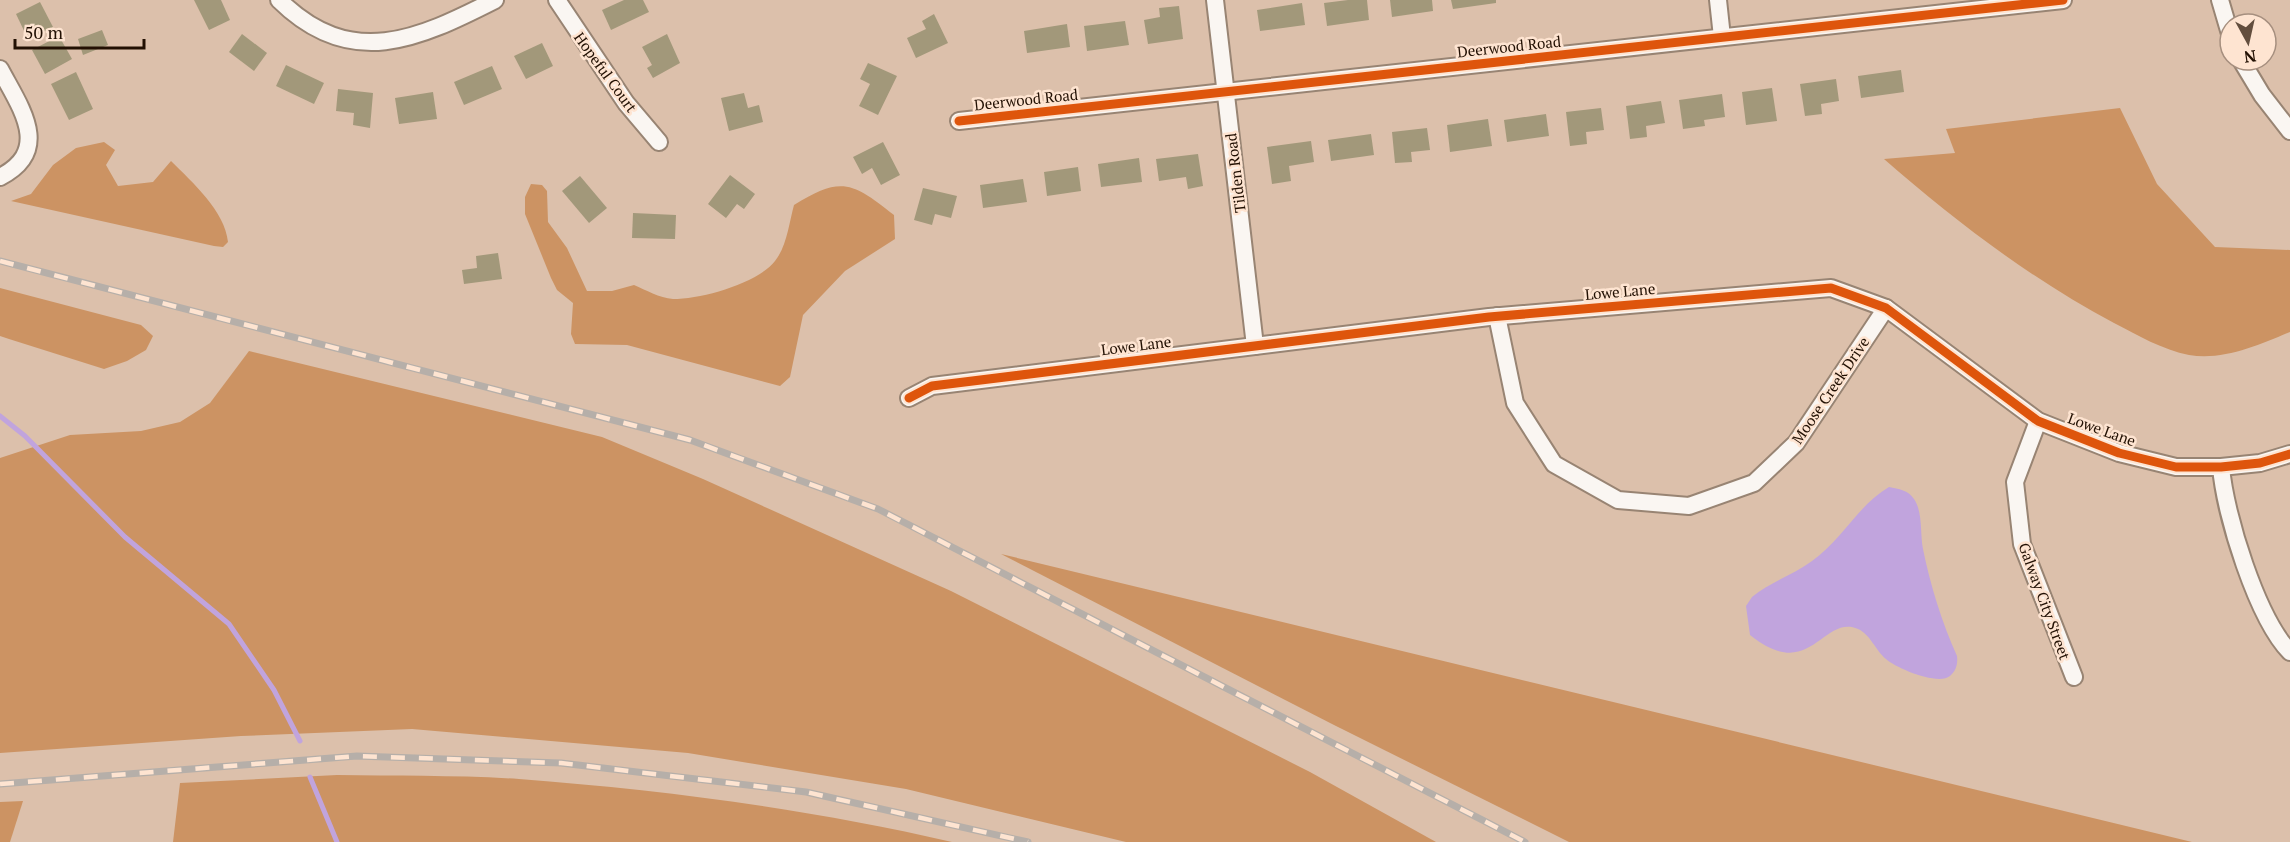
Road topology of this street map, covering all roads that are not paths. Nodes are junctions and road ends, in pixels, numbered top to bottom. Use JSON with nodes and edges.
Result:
{"nodes":[{"id":1,"x":279,"y":0,"type":"edge"},
{"id":2,"x":495,"y":0,"type":"edge"},
{"id":3,"x":557,"y":0,"type":"edge"},
{"id":4,"x":1215,"y":0,"type":"edge"},
{"id":5,"x":1718,"y":0,"type":"edge"},
{"id":6,"x":2063,"y":0,"type":"edge"},
{"id":7,"x":2017,"y":2,"type":"edge"},
{"id":8,"x":1722,"y":37,"type":"junction"},
{"id":9,"x":0,"y":69,"type":"edge"},
{"id":10,"x":2248,"y":72,"type":"edge"},
{"id":11,"x":1226,"y":93,"type":"junction"},
{"id":12,"x":959,"y":122,"type":"dead end"},
{"id":13,"x":2290,"y":131,"type":"edge"},
{"id":14,"x":659,"y":142,"type":"dead end"},
{"id":15,"x":7,"y":173,"type":"edge"},
{"id":16,"x":1886,"y":308,"type":"junction"},
{"id":17,"x":1497,"y":316,"type":"junction"},
{"id":18,"x":1255,"y":346,"type":"junction"},
{"id":19,"x":909,"y":398,"type":"dead end"},
{"id":20,"x":2038,"y":421,"type":"junction"},
{"id":21,"x":2290,"y":454,"type":"edge"},
{"id":22,"x":2221,"y":467,"type":"junction"},
{"id":23,"x":2290,"y":652,"type":"edge"},
{"id":24,"x":2074,"y":677,"type":"dead end"}],
"edges":[{"from":1,"to":2,"type":"street"},
{"from":3,"to":14,"type":"street","name":"Hopeful Court"},
{"from":4,"to":11,"type":"street","name":"Tilden Road"},
{"from":5,"to":8,"type":"street"},
{"from":6,"to":7,"type":"street","name":"Deerwood Road"},
{"from":7,"to":8,"type":"street","name":"Deerwood Road"},
{"from":8,"to":11,"type":"street","name":"Deerwood Road"},
{"from":9,"to":15,"type":"street"},
{"from":10,"to":13,"type":"street"},
{"from":11,"to":12,"type":"street","name":"Deerwood Road"},
{"from":11,"to":18,"type":"street","name":"Tilden Road"},
{"from":16,"to":17,"type":"street","name":"Lowe Lane"},
{"from":16,"to":17,"type":"street","name":"Moose Creek Drive"},
{"from":16,"to":20,"type":"street","name":"Lowe Lane"},
{"from":17,"to":18,"type":"street","name":"Lowe Lane"},
{"from":18,"to":19,"type":"street","name":"Lowe Lane"},
{"from":20,"to":22,"type":"street","name":"Lowe Lane"},
{"from":20,"to":24,"type":"street","name":"Galway City Street"},
{"from":21,"to":22,"type":"street","name":"Lowe Lane"},
{"from":22,"to":23,"type":"street"}]}
